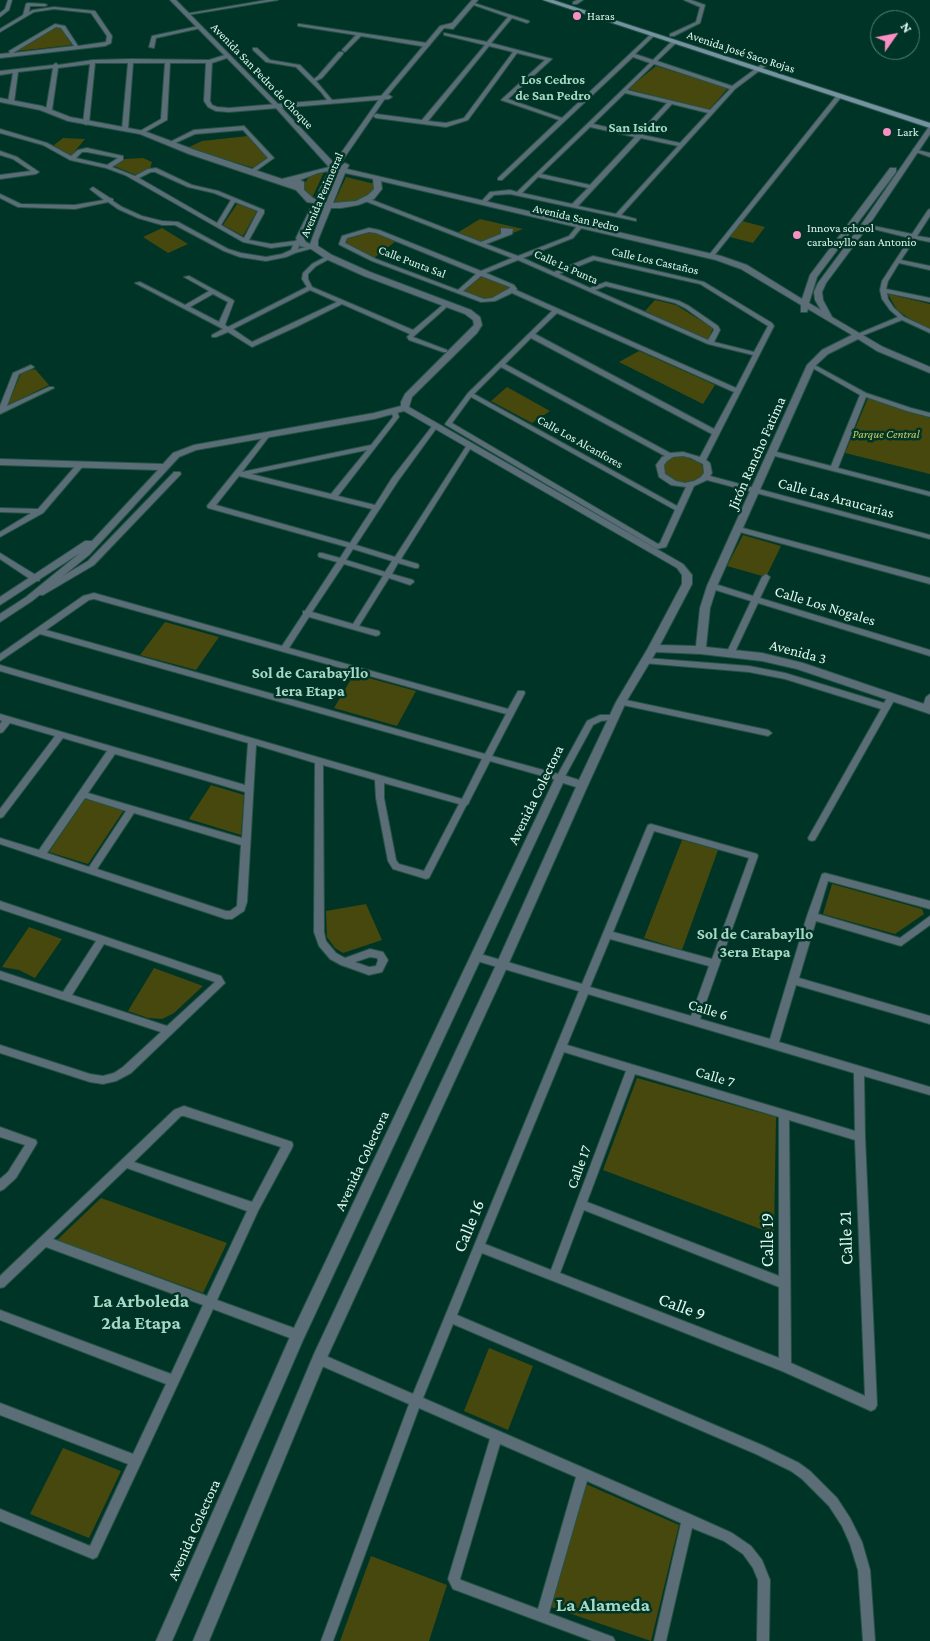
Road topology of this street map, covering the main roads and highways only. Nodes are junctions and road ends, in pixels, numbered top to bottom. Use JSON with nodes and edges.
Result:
{"nodes":[{"id":1,"x":546,"y":0,"type":"edge"},
{"id":2,"x":565,"y":0,"type":"edge"},
{"id":3,"x":578,"y":2,"type":"edge"},
{"id":4,"x":673,"y":38,"type":"junction"},
{"id":5,"x":760,"y":67,"type":"junction"},
{"id":6,"x":929,"y":124,"type":"edge"}],
"edges":[{"from":1,"to":4,"type":"main road","name":"Avenida José Saco Rojas"},
{"from":2,"to":3,"type":"main road","name":"Avenida José Saco Rojas"},
{"from":3,"to":4,"type":"main road","name":"Avenida José Saco Rojas"},
{"from":4,"to":5,"type":"main road","name":"Avenida José Saco Rojas"},
{"from":5,"to":6,"type":"main road","name":"Avenida José Saco Rojas"},
{"from":5,"to":6,"type":"main road","name":"Avenida José Saco Rojas"}]}
